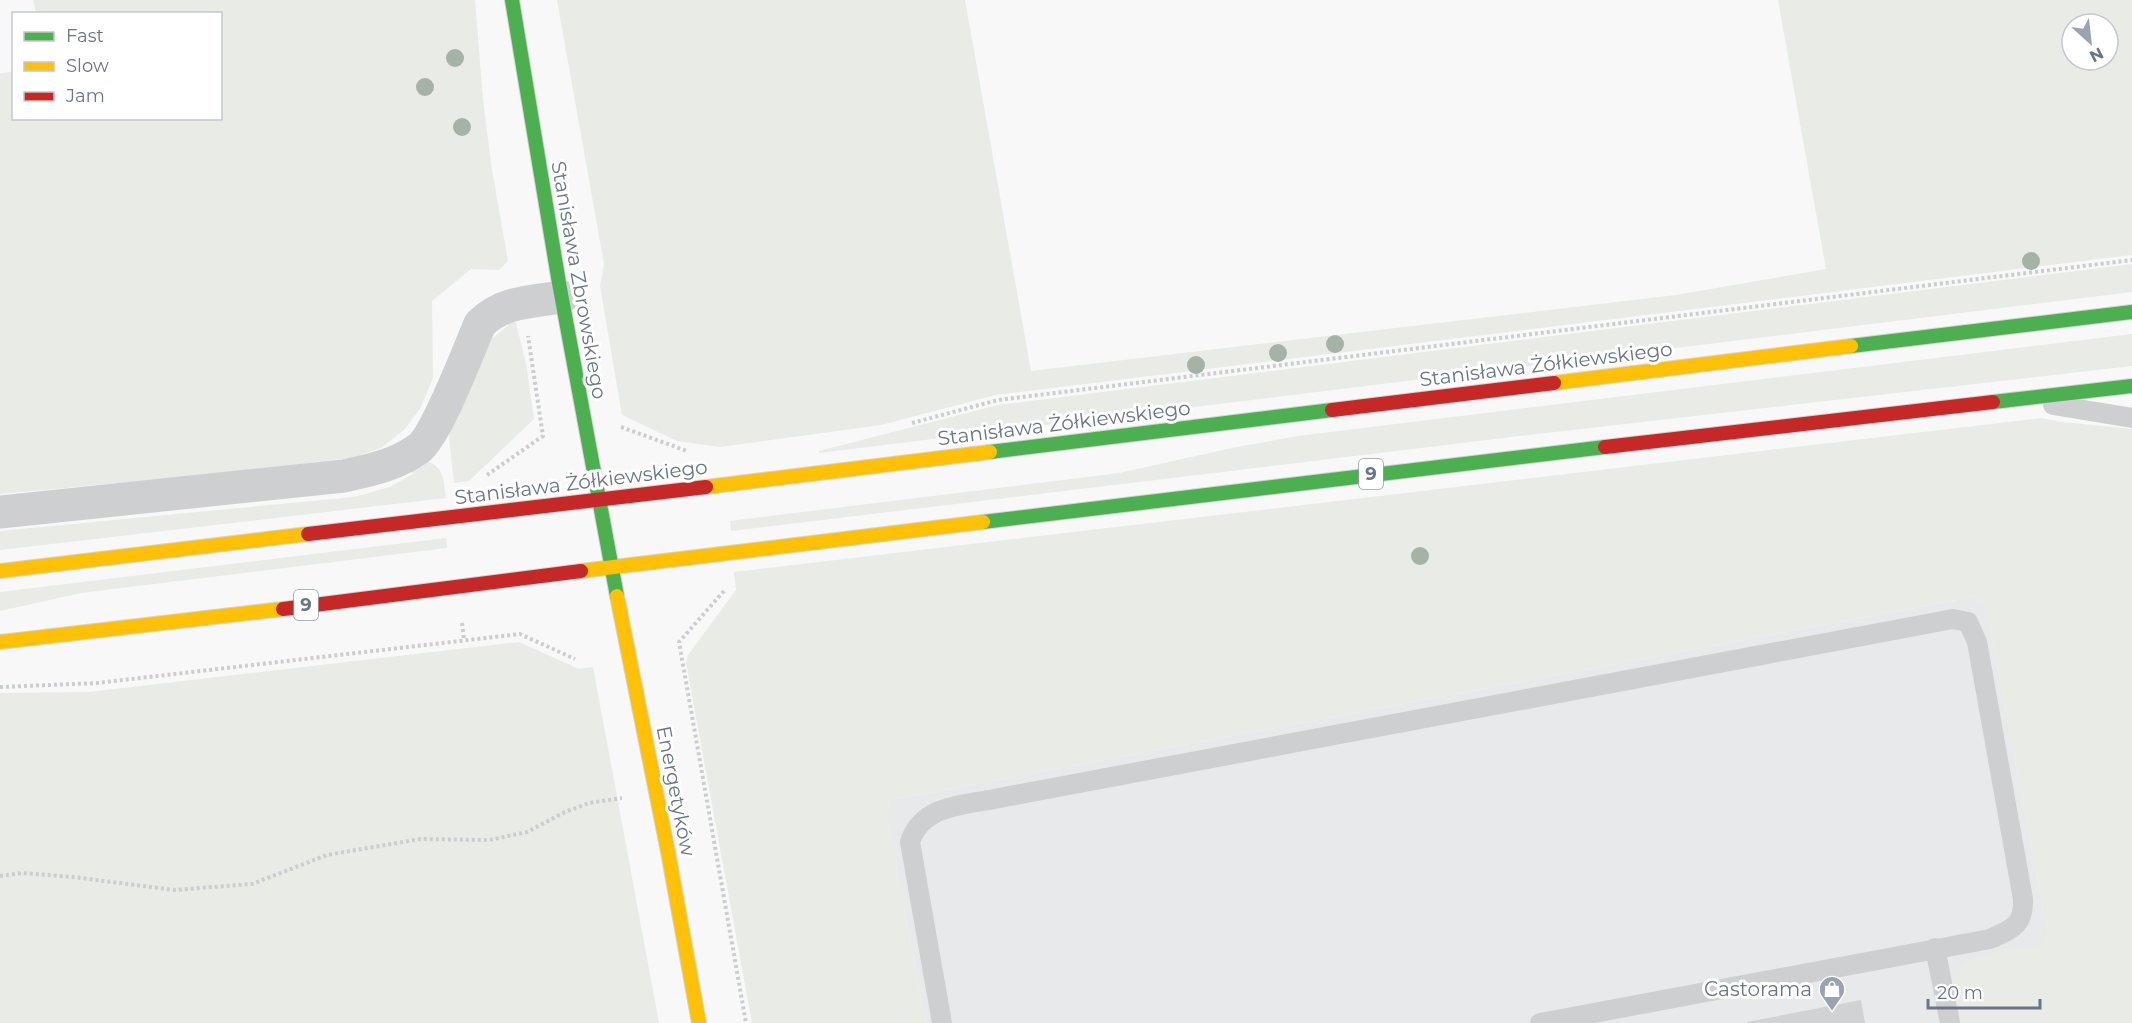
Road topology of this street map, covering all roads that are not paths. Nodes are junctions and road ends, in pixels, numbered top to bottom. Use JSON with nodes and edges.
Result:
{"nodes":[{"id":1,"x":512,"y":0,"type":"edge"},
{"id":2,"x":562,"y":297,"type":"junction"},
{"id":3,"x":2132,"y":312,"type":"edge"},
{"id":4,"x":2132,"y":386,"type":"edge"},
{"id":5,"x":2006,"y":402,"type":"junction"},
{"id":6,"x":2132,"y":418,"type":"edge"},
{"id":7,"x":599,"y":499,"type":"junction"},
{"id":8,"x":0,"y":512,"type":"edge"},
{"id":9,"x":611,"y":567,"type":"junction"},
{"id":10,"x":0,"y":571,"type":"edge"},
{"id":11,"x":0,"y":642,"type":"edge"},
{"id":12,"x":1935,"y":948,"type":"junction"},
{"id":13,"x":699,"y":1023,"type":"edge"},
{"id":14,"x":942,"y":1023,"type":"edge"},
{"id":15,"x":1540,"y":1023,"type":"edge"},
{"id":16,"x":1950,"y":1023,"type":"edge"}],
"edges":[{"from":1,"to":2,"type":"main road","name":"Stanisława Zbrowskiego"},
{"from":2,"to":7,"type":"main road","name":"Stanisława Zbrowskiego"},
{"from":2,"to":8,"type":"street"},
{"from":3,"to":7,"type":"main road","name":"Stanisława Żółkiewskiego"},
{"from":4,"to":5,"type":"main road","number":"9"},
{"from":5,"to":6,"type":"lane"},
{"from":5,"to":9,"type":"main road","number":"9"},
{"from":7,"to":9,"type":"main road","name":"Stanisława Zbrowskiego"},
{"from":7,"to":10,"type":"main road","name":"Stanisława Żółkiewskiego"},
{"from":9,"to":11,"type":"main road","number":"9"},
{"from":9,"to":13,"type":"main road","name":"Energetyków"},
{"from":12,"to":14,"type":"lane"},
{"from":12,"to":15,"type":"lane"},
{"from":12,"to":16,"type":"lane"}]}
